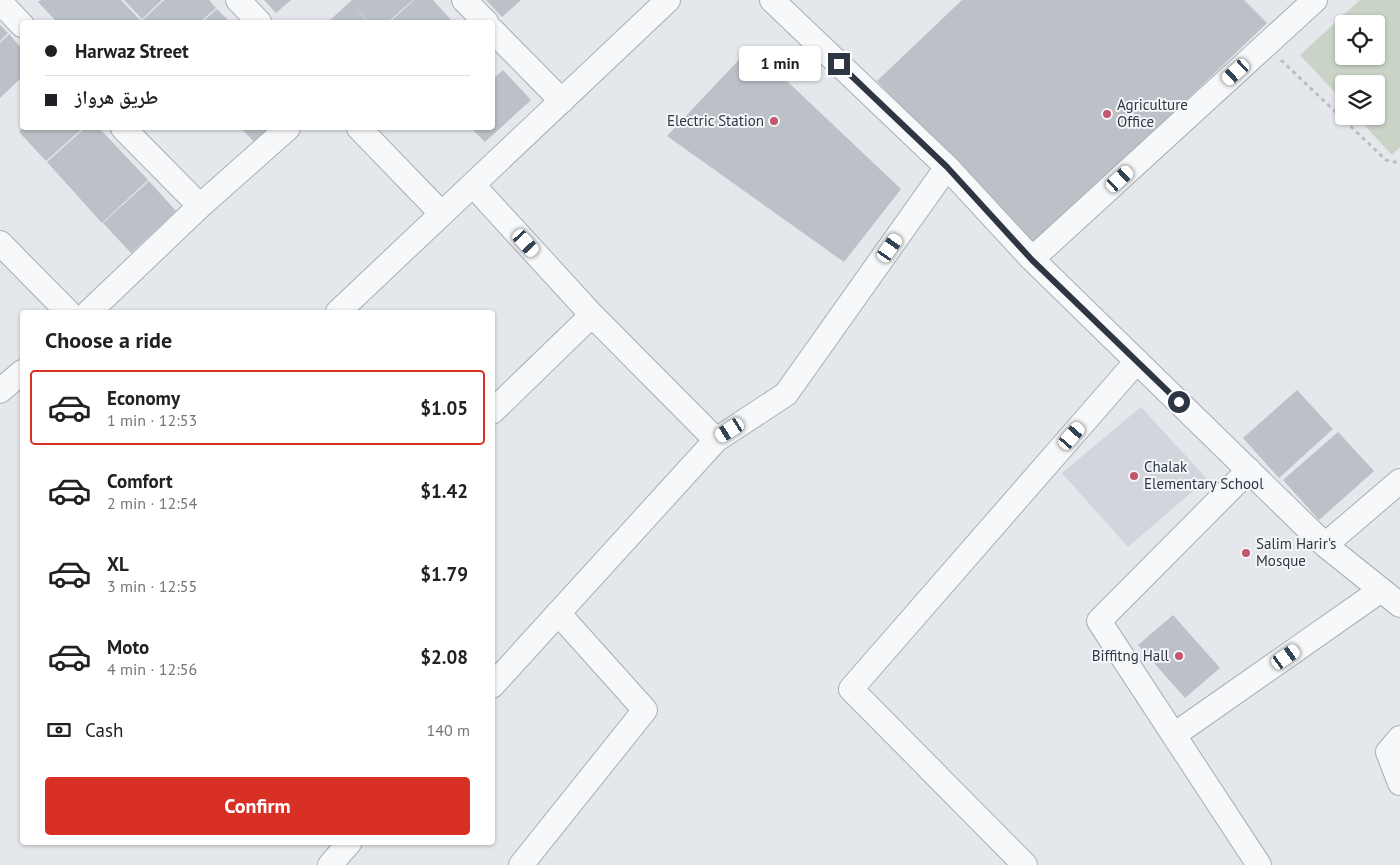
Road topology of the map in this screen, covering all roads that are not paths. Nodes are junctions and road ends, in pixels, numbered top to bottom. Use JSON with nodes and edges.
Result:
{"nodes":[{"id":1,"x":238,"y":0,"type":"edge"},
{"id":2,"x":464,"y":0,"type":"edge"},
{"id":3,"x":668,"y":0,"type":"edge"},
{"id":4,"x":772,"y":0,"type":"edge"},
{"id":5,"x":1315,"y":0,"type":"edge"},
{"id":6,"x":0,"y":2,"type":"edge"},
{"id":7,"x":257,"y":20,"type":"edge"},
{"id":8,"x":484,"y":20,"type":"edge"},
{"id":9,"x":20,"y":23,"type":"edge"},
{"id":10,"x":495,"y":33,"type":"edge"},
{"id":11,"x":562,"y":101,"type":"junction"},
{"id":12,"x":124,"y":130,"type":"edge"},
{"id":13,"x":286,"y":130,"type":"edge"},
{"id":14,"x":361,"y":130,"type":"edge"},
{"id":15,"x":947,"y":167,"type":"junction"},
{"id":16,"x":473,"y":185,"type":"junction"},
{"id":17,"x":200,"y":206,"type":"junction"},
{"id":18,"x":442,"y":214,"type":"junction"},
{"id":19,"x":0,"y":243,"type":"edge"},
{"id":20,"x":1032,"y":260,"type":"junction"},
{"id":21,"x":66,"y":310,"type":"edge"},
{"id":22,"x":91,"y":310,"type":"edge"},
{"id":23,"x":340,"y":310,"type":"edge"},
{"id":24,"x":592,"y":315,"type":"junction"},
{"id":25,"x":1137,"y":361,"type":"junction"},
{"id":26,"x":20,"y":374,"type":"edge"},
{"id":27,"x":0,"y":391,"type":"edge"},
{"id":28,"x":495,"y":409,"type":"edge"},
{"id":29,"x":716,"y":440,"type":"junction"},
{"id":30,"x":1249,"y":470,"type":"junction"},
{"id":31,"x":1400,"y":480,"type":"edge"},
{"id":32,"x":1325,"y":545,"type":"junction"},
{"id":33,"x":1381,"y":590,"type":"junction"},
{"id":34,"x":1400,"y":605,"type":"edge"},
{"id":35,"x":558,"y":613,"type":"junction"},
{"id":36,"x":495,"y":683,"type":"edge"},
{"id":37,"x":1174,"y":735,"type":"junction"},
{"id":38,"x":1400,"y":738,"type":"edge"},
{"id":39,"x":1400,"y":783,"type":"edge"},
{"id":40,"x":347,"y":845,"type":"edge"},
{"id":41,"x":330,"y":865,"type":"edge"},
{"id":42,"x":521,"y":865,"type":"edge"},
{"id":43,"x":1025,"y":865,"type":"edge"},
{"id":44,"x":1259,"y":865,"type":"edge"}],
"edges":[{"from":1,"to":7,"type":"street"},
{"from":2,"to":8,"type":"street"},
{"from":3,"to":11,"type":"street"},
{"from":4,"to":15,"type":"street"},
{"from":5,"to":20,"type":"street"},
{"from":6,"to":9,"type":"street"},
{"from":10,"to":11,"type":"street"},
{"from":11,"to":16,"type":"street"},
{"from":12,"to":17,"type":"street"},
{"from":13,"to":17,"type":"street"},
{"from":14,"to":18,"type":"street"},
{"from":15,"to":20,"type":"street"},
{"from":15,"to":29,"type":"street"},
{"from":16,"to":18,"type":"street"},
{"from":16,"to":24,"type":"street"},
{"from":17,"to":22,"type":"street"},
{"from":18,"to":23,"type":"street"},
{"from":19,"to":21,"type":"street"},
{"from":20,"to":25,"type":"street"},
{"from":24,"to":28,"type":"street"},
{"from":24,"to":29,"type":"street"},
{"from":25,"to":30,"type":"street"},
{"from":25,"to":43,"type":"street"},
{"from":26,"to":27,"type":"street"},
{"from":29,"to":35,"type":"street"},
{"from":30,"to":32,"type":"street"},
{"from":30,"to":37,"type":"street"},
{"from":31,"to":32,"type":"street"},
{"from":32,"to":33,"type":"street"},
{"from":33,"to":34,"type":"street"},
{"from":33,"to":37,"type":"street"},
{"from":35,"to":36,"type":"street"},
{"from":35,"to":42,"type":"street"},
{"from":37,"to":44,"type":"street"},
{"from":38,"to":39,"type":"street"},
{"from":40,"to":41,"type":"street"}]}
